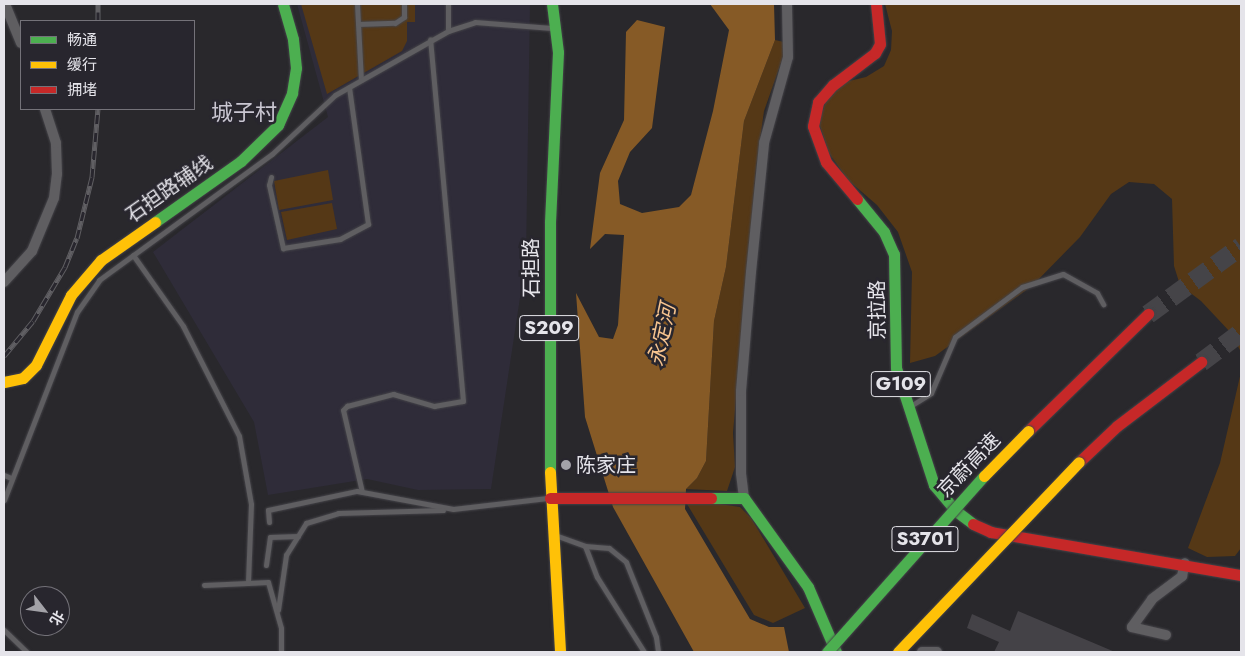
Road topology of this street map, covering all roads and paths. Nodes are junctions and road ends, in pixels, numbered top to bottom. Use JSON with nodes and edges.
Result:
{"nodes":[{"id":1,"x":5,"y":4,"type":"edge"},
{"id":2,"x":282,"y":4,"type":"edge"},
{"id":3,"x":357,"y":4,"type":"edge"},
{"id":4,"x":404,"y":4,"type":"edge"},
{"id":5,"x":448,"y":4,"type":"edge"},
{"id":6,"x":552,"y":4,"type":"edge"},
{"id":7,"x":787,"y":4,"type":"edge"},
{"id":8,"x":876,"y":4,"type":"edge"},
{"id":9,"x":358,"y":24,"type":"junction"},
{"id":10,"x":556,"y":29,"type":"junction"},
{"id":11,"x":448,"y":31,"type":"junction"},
{"id":12,"x":430,"y":40,"type":"junction"},
{"id":13,"x":20,"y":41,"type":"edge"},
{"id":14,"x":361,"y":80,"type":"junction"},
{"id":15,"x":349,"y":87,"type":"junction"},
{"id":16,"x":45,"y":110,"type":"edge"},
{"id":17,"x":271,"y":177,"type":"dead end"},
{"id":18,"x":133,"y":255,"type":"junction"},
{"id":19,"x":4,"y":282,"type":"edge"},
{"id":20,"x":1103,"y":304,"type":"dead end"},
{"id":21,"x":1148,"y":314,"type":"tunnel mouth"},
{"id":22,"x":1201,"y":362,"type":"tunnel mouth"},
{"id":23,"x":7,"y":382,"type":"edge"},
{"id":24,"x":908,"y":408,"type":"junction"},
{"id":25,"x":4,"y":476,"type":"edge"},
{"id":26,"x":11,"y":478,"type":"junction"},
{"id":27,"x":362,"y":492,"type":"junction"},
{"id":28,"x":550,"y":498,"type":"junction"},
{"id":29,"x":744,"y":498,"type":"junction"},
{"id":30,"x":4,"y":500,"type":"edge"},
{"id":31,"x":453,"y":509,"type":"junction"},
{"id":32,"x":269,"y":522,"type":"dead end"},
{"id":33,"x":552,"y":534,"type":"junction"},
{"id":34,"x":298,"y":536,"type":"junction"},
{"id":35,"x":585,"y":546,"type":"junction"},
{"id":36,"x":1185,"y":564,"type":"junction"},
{"id":37,"x":266,"y":565,"type":"dead end"},
{"id":38,"x":1241,"y":575,"type":"edge"},
{"id":39,"x":248,"y":583,"type":"junction"},
{"id":40,"x":204,"y":585,"type":"dead end"},
{"id":41,"x":278,"y":613,"type":"junction"},
{"id":42,"x":4,"y":630,"type":"edge"},
{"id":43,"x":1166,"y":635,"type":"dead end"},
{"id":44,"x":27,"y":652,"type":"edge"},
{"id":45,"x":281,"y":652,"type":"edge"},
{"id":46,"x":560,"y":652,"type":"edge"},
{"id":47,"x":644,"y":652,"type":"edge"},
{"id":48,"x":658,"y":652,"type":"edge"},
{"id":49,"x":828,"y":652,"type":"edge"},
{"id":50,"x":837,"y":652,"type":"edge"},
{"id":51,"x":898,"y":652,"type":"edge"},
{"id":52,"x":922,"y":652,"type":"edge"},
{"id":53,"x":937,"y":652,"type":"edge"}],
"edges":[{"from":1,"to":13,"type":"street"},
{"from":2,"to":23,"type":"main road","name":"石担路辅线"},
{"from":3,"to":9,"type":"lane"},
{"from":4,"to":9,"type":"lane"},
{"from":5,"to":11,"type":"lane"},
{"from":6,"to":10,"type":"main road","name":"石担路","number":"S209"},
{"from":7,"to":29,"type":"street"},
{"from":8,"to":24,"type":"main road","name":"京拉路","number":"G109"},
{"from":9,"to":14,"type":"lane"},
{"from":10,"to":11,"type":"lane"},
{"from":10,"to":28,"type":"main road","name":"石担路","number":"S209"},
{"from":11,"to":12,"type":"lane"},
{"from":12,"to":14,"type":"lane"},
{"from":12,"to":27,"type":"lane"},
{"from":14,"to":15,"type":"lane"},
{"from":15,"to":17,"type":"lane"},
{"from":15,"to":18,"type":"lane"},
{"from":16,"to":19,"type":"street"},
{"from":18,"to":26,"type":"lane"},
{"from":18,"to":39,"type":"lane"},
{"from":20,"to":24,"type":"lane"},
{"from":21,"to":49,"type":"main road","name":"京蔚高速","number":"S3701","bridge":true},
{"from":22,"to":51,"type":"main road","number":"S3701","bridge":true},
{"from":24,"to":36,"type":"main road","name":"京拉路","number":"G109"},
{"from":25,"to":26,"type":"lane"},
{"from":26,"to":30,"type":"lane"},
{"from":27,"to":31,"type":"lane"},
{"from":27,"to":32,"type":"lane"},
{"from":28,"to":29,"type":"main road"},
{"from":28,"to":31,"type":"lane"},
{"from":28,"to":33,"type":"main road","name":"石担路","number":"S209"},
{"from":29,"to":50,"type":"main road"},
{"from":31,"to":34,"type":"lane"},
{"from":33,"to":35,"type":"lane"},
{"from":33,"to":46,"type":"main road","name":"石担路","number":"S209"},
{"from":34,"to":37,"type":"lane"},
{"from":34,"to":41,"type":"lane"},
{"from":35,"to":47,"type":"lane"},
{"from":35,"to":48,"type":"lane"},
{"from":36,"to":38,"type":"main road","name":"京拉路","number":"G109"},
{"from":36,"to":43,"type":"street"},
{"from":39,"to":40,"type":"lane"},
{"from":39,"to":41,"type":"lane"},
{"from":41,"to":45,"type":"lane"},
{"from":42,"to":44,"type":"lane"},
{"from":52,"to":53,"type":"street"}]}
